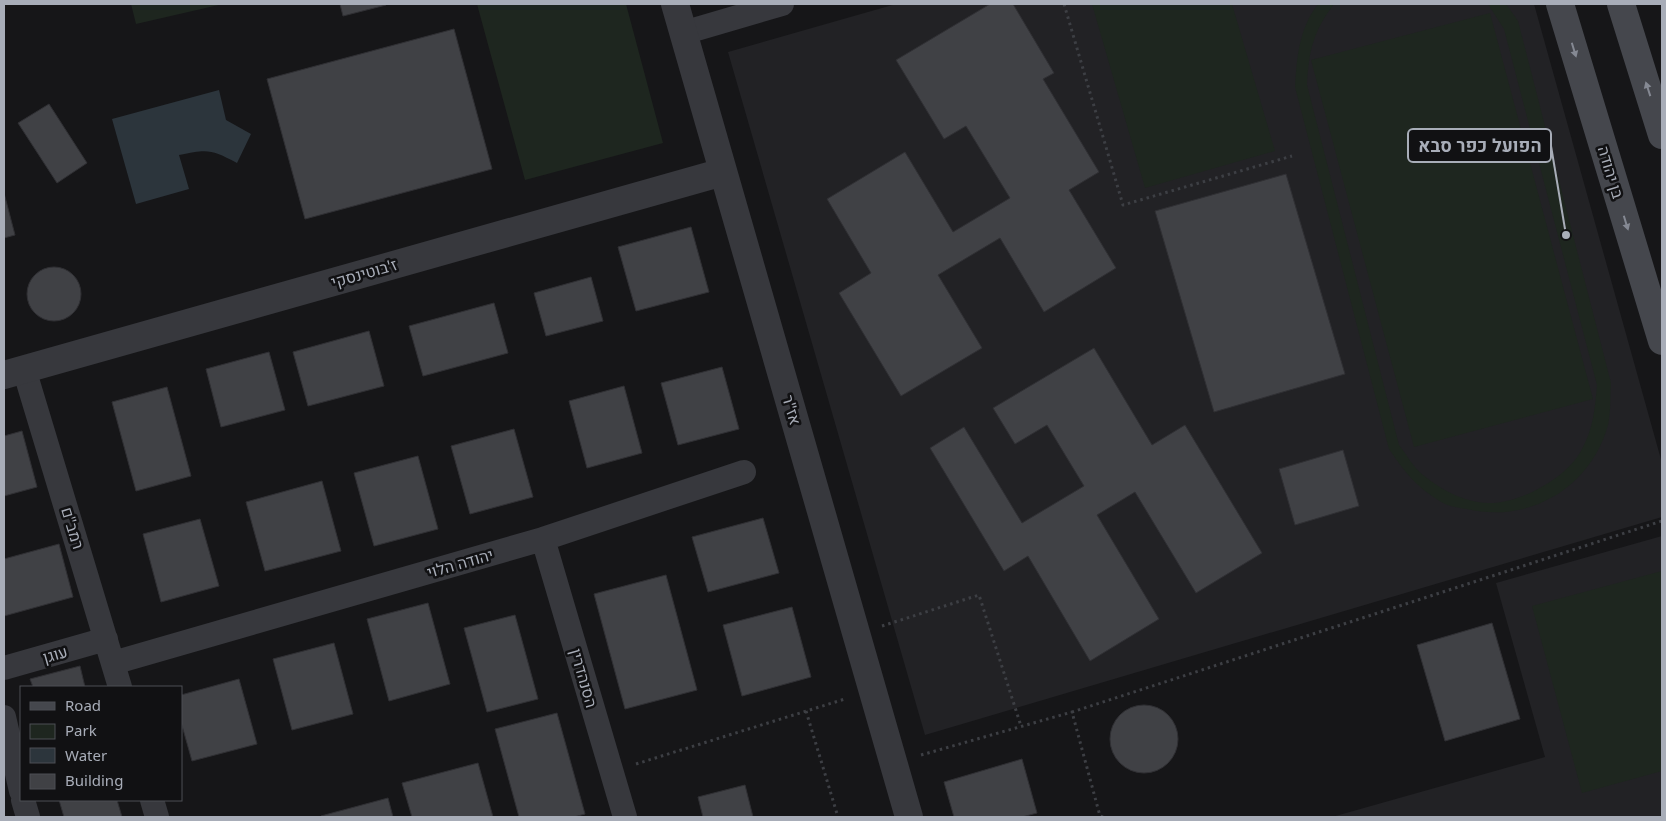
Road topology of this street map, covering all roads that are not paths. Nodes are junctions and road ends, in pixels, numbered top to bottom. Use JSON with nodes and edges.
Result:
{"nodes":[{"id":1,"x":675,"y":4,"type":"edge"},
{"id":2,"x":782,"y":4,"type":"edge"},
{"id":3,"x":1560,"y":4,"type":"edge"},
{"id":4,"x":1620,"y":4,"type":"edge"},
{"id":5,"x":683,"y":33,"type":"junction"},
{"id":6,"x":1662,"y":135,"type":"edge"},
{"id":7,"x":724,"y":172,"type":"junction"},
{"id":8,"x":1662,"y":340,"type":"edge"},
{"id":9,"x":14,"y":372,"type":"edge"},
{"id":10,"x":744,"y":472,"type":"dead end"},
{"id":11,"x":543,"y":539,"type":"junction"},
{"id":12,"x":106,"y":639,"type":"junction"},
{"id":13,"x":113,"y":663,"type":"junction"},
{"id":14,"x":4,"y":668,"type":"edge"},
{"id":15,"x":120,"y":686,"type":"edge"},
{"id":16,"x":4,"y":717,"type":"edge"},
{"id":17,"x":20,"y":786,"type":"edge"},
{"id":18,"x":152,"y":801,"type":"edge"},
{"id":19,"x":157,"y":817,"type":"edge"},
{"id":20,"x":625,"y":817,"type":"edge"},
{"id":21,"x":909,"y":817,"type":"edge"}],
"edges":[{"from":1,"to":5,"type":"street","name":"אז\"ר"},
{"from":2,"to":5,"type":"street"},
{"from":3,"to":8,"type":"main road","name":"בן יהודה","one_way":true},
{"from":6,"to":4,"type":"main road","one_way":true},
{"from":5,"to":7,"type":"street","name":"אז\"ר"},
{"from":7,"to":9,"type":"street","name":"ז'בוטינסקי"},
{"from":7,"to":21,"type":"street","name":"אז\"ר"},
{"from":9,"to":12,"type":"street","name":"רמב\"ם"},
{"from":10,"to":11,"type":"street","name":"יהודה הלוי"},
{"from":11,"to":13,"type":"street","name":"יהודה הלוי"},
{"from":11,"to":20,"type":"street","name":"הסנהדרין"},
{"from":12,"to":13,"type":"street","name":"רמב\"ם"},
{"from":12,"to":14,"type":"street","name":"עוגן"},
{"from":13,"to":15,"type":"street","name":"רמב\"ם"},
{"from":16,"to":17,"type":"street"},
{"from":18,"to":19,"type":"street"}]}
